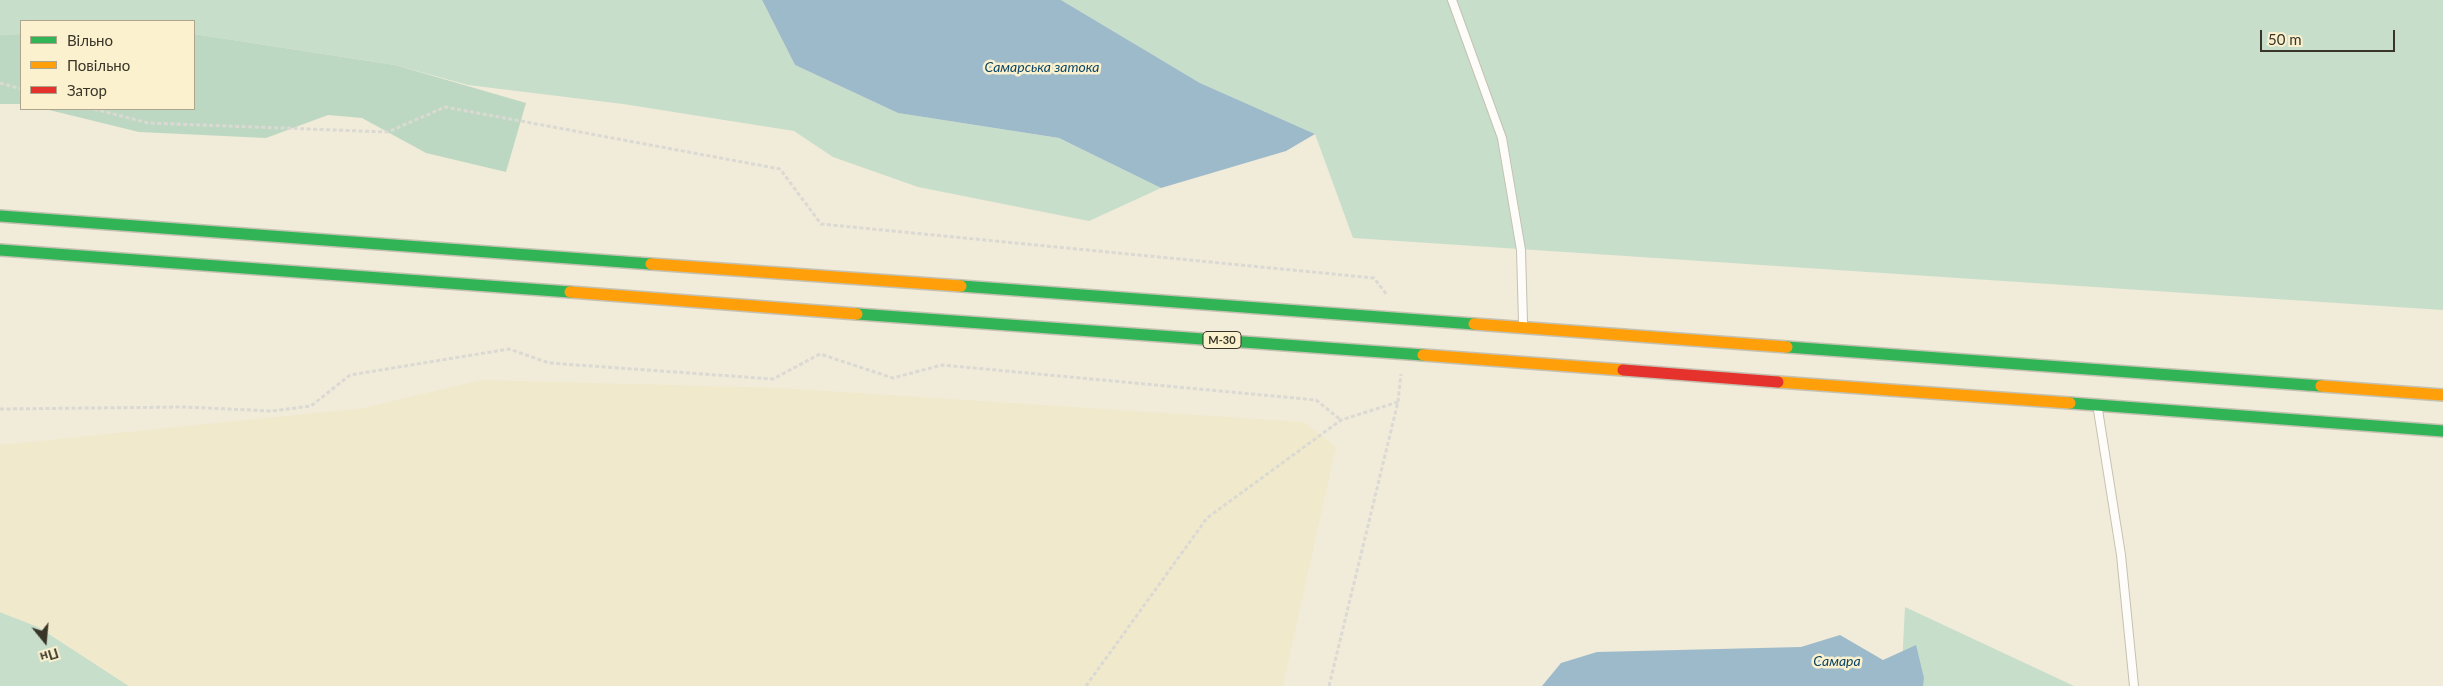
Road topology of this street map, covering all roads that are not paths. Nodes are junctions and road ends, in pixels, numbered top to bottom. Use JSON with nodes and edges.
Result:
{"nodes":[{"id":1,"x":1452,"y":0,"type":"edge"},
{"id":2,"x":0,"y":216,"type":"edge"},
{"id":3,"x":0,"y":250,"type":"edge"},
{"id":4,"x":1523,"y":328,"type":"junction"},
{"id":5,"x":2443,"y":395,"type":"edge"},
{"id":6,"x":2097,"y":405,"type":"junction"},
{"id":7,"x":2443,"y":431,"type":"edge"},
{"id":8,"x":2134,"y":686,"type":"edge"}],
"edges":[{"from":1,"to":4,"type":"lane"},
{"from":2,"to":4,"type":"highway"},
{"from":3,"to":6,"type":"highway","number":"М-30"},
{"from":4,"to":5,"type":"highway"},
{"from":6,"to":7,"type":"highway","number":"М-30"},
{"from":6,"to":8,"type":"lane"}]}
